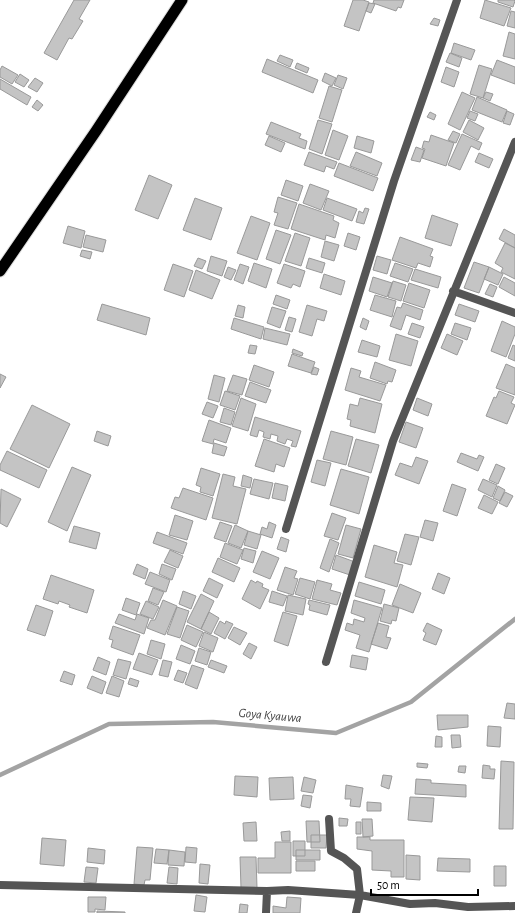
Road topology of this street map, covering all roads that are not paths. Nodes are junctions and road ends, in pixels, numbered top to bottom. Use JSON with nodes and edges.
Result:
{"nodes":[{"id":1,"x":182,"y":0,"type":"edge"},
{"id":2,"x":457,"y":0,"type":"edge"},
{"id":3,"x":515,"y":142,"type":"edge"},
{"id":4,"x":0,"y":270,"type":"edge"},
{"id":5,"x":453,"y":291,"type":"junction"},
{"id":6,"x":515,"y":313,"type":"edge"},
{"id":7,"x":286,"y":529,"type":"dead end"},
{"id":8,"x":326,"y":662,"type":"dead end"},
{"id":9,"x":329,"y":819,"type":"dead end"},
{"id":10,"x":0,"y":885,"type":"edge"},
{"id":11,"x":268,"y":891,"type":"junction"},
{"id":12,"x":360,"y":895,"type":"junction"},
{"id":13,"x":515,"y":906,"type":"edge"},
{"id":14,"x":484,"y":910,"type":"edge"},
{"id":15,"x":266,"y":913,"type":"edge"},
{"id":16,"x":356,"y":913,"type":"edge"}],
"edges":[{"from":1,"to":4,"type":"highway"},
{"from":2,"to":7,"type":"street"},
{"from":3,"to":5,"type":"street"},
{"from":5,"to":6,"type":"street"},
{"from":5,"to":8,"type":"street"},
{"from":9,"to":12,"type":"street"},
{"from":10,"to":11,"type":"street"},
{"from":11,"to":12,"type":"street"},
{"from":11,"to":15,"type":"street"},
{"from":12,"to":14,"type":"street"},
{"from":12,"to":16,"type":"street"},
{"from":13,"to":14,"type":"street"}]}
